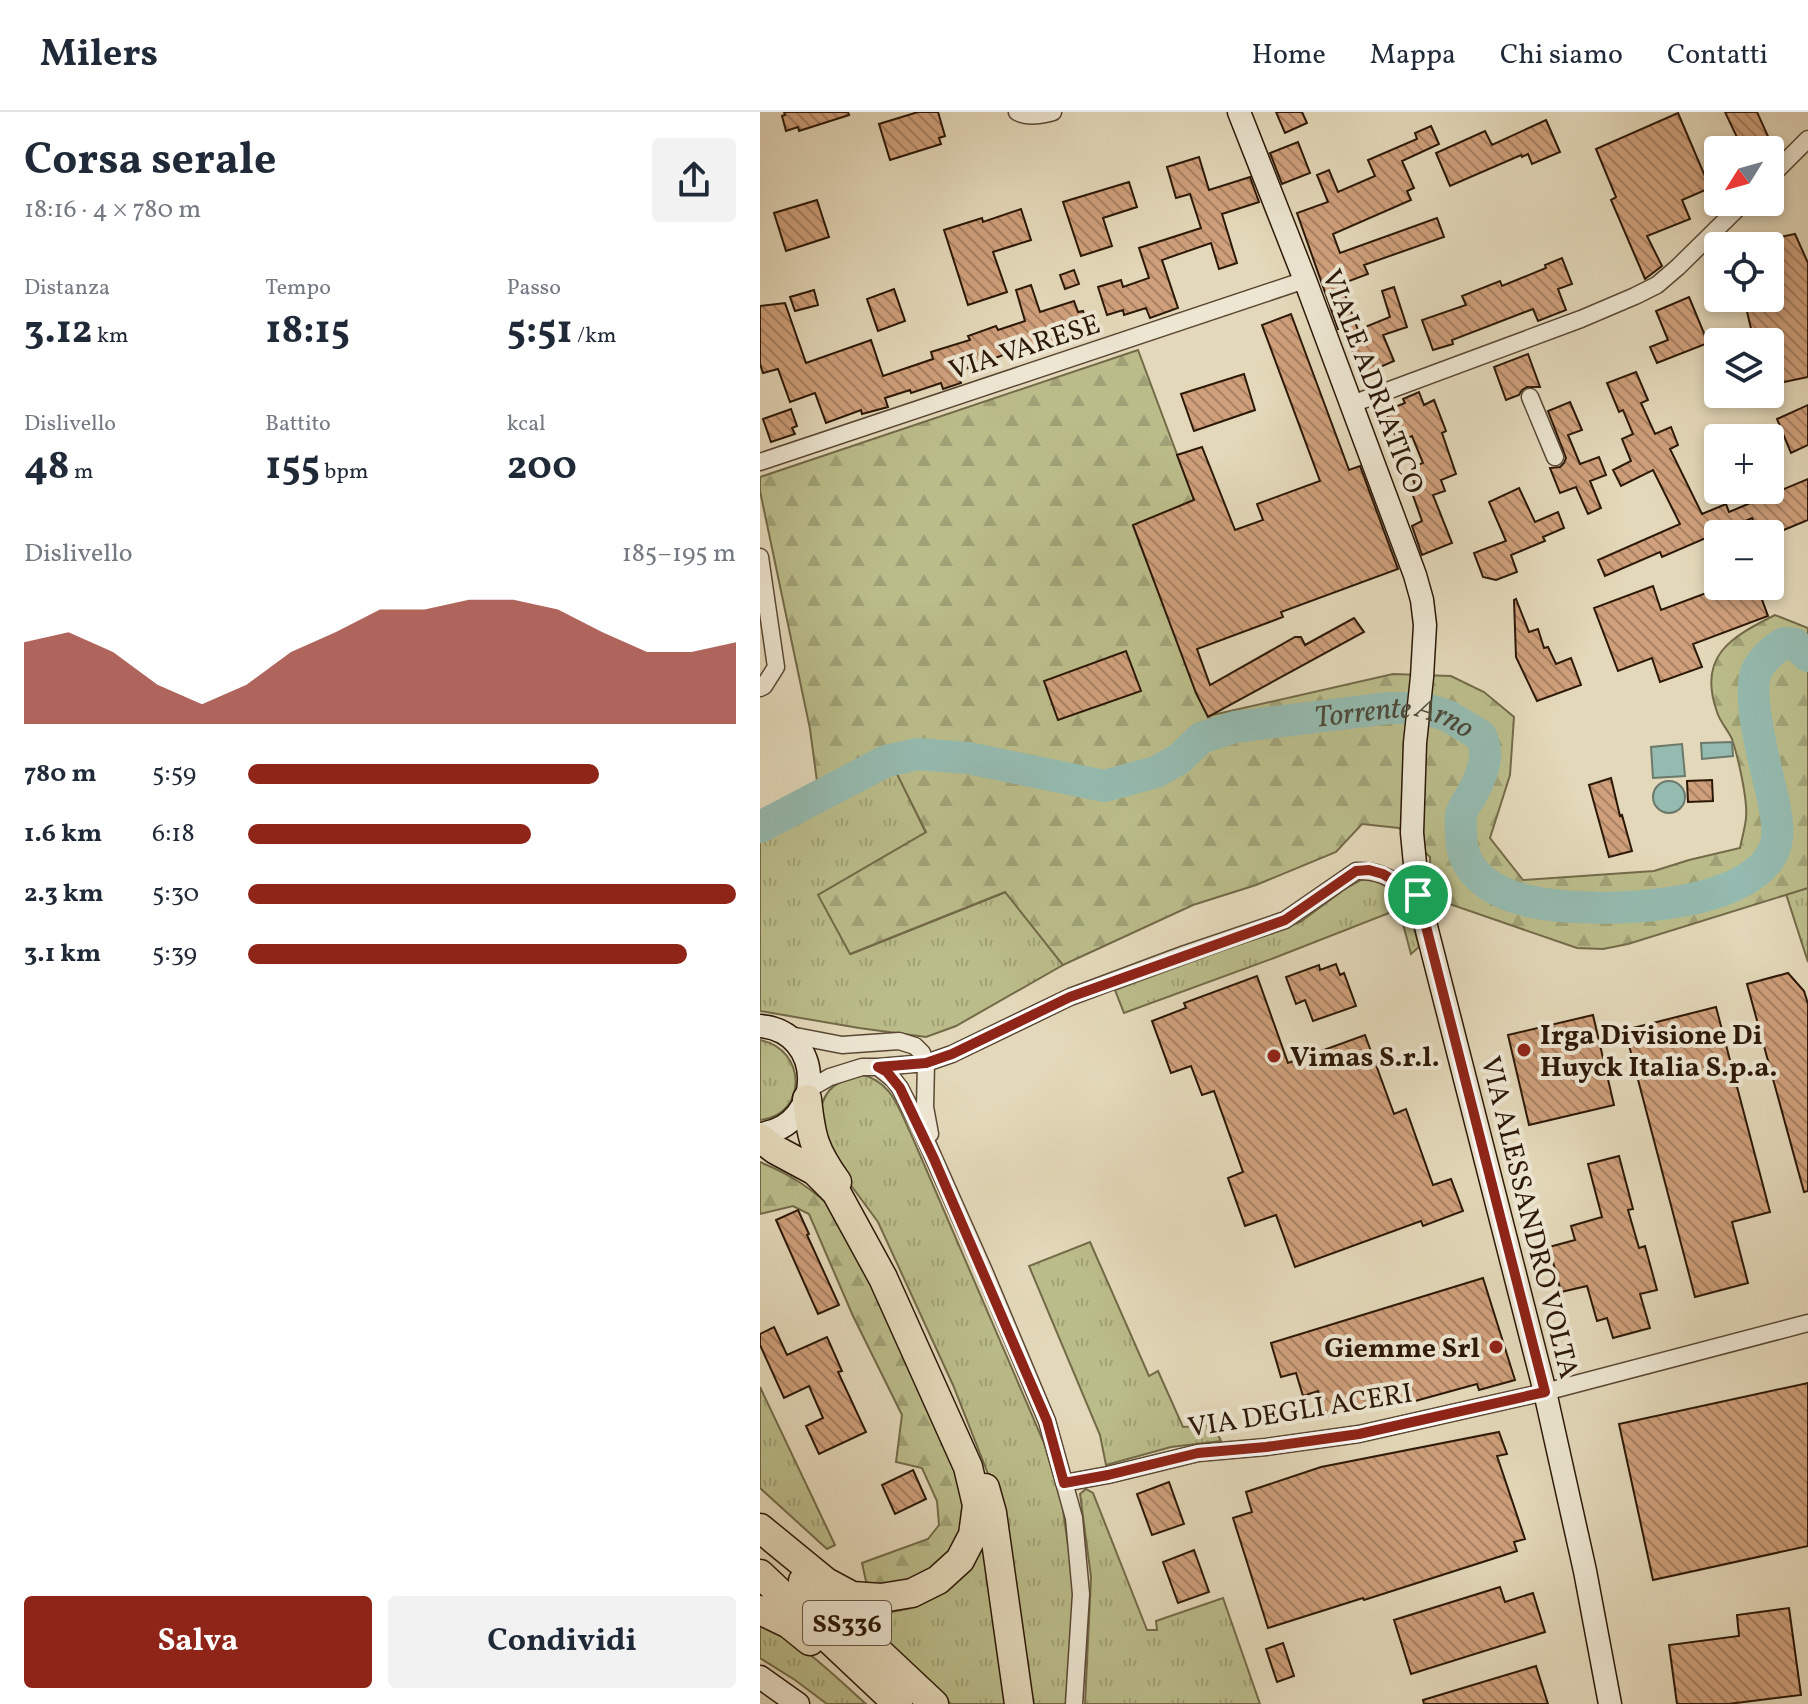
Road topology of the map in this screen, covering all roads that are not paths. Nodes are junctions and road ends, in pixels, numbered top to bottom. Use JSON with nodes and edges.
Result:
{"nodes":[{"id":1,"x":1017,"y":112,"type":"edge"},
{"id":2,"x":1053,"y":112,"type":"edge"},
{"id":3,"x":1239,"y":112,"type":"edge"},
{"id":4,"x":1808,"y":139,"type":"edge"},
{"id":5,"x":1784,"y":163,"type":"edge"},
{"id":6,"x":1730,"y":216,"type":"edge"},
{"id":7,"x":1305,"y":280,"type":"junction"},
{"id":8,"x":1530,"y":397,"type":"dead end"},
{"id":9,"x":1352,"y":404,"type":"junction"},
{"id":10,"x":1555,"y":457,"type":"dead end"},
{"id":11,"x":760,"y":462,"type":"edge"},
{"id":12,"x":760,"y":557,"type":"edge"},
{"id":13,"x":760,"y":688,"type":"edge"},
{"id":14,"x":1415,"y":743,"type":"joint"},
{"id":15,"x":1418,"y":895,"type":"junction"},
{"id":16,"x":768,"y":1028,"type":"edge"},
{"id":17,"x":926,"y":1063,"type":"junction"},
{"id":18,"x":878,"y":1067,"type":"junction"},
{"id":19,"x":808,"y":1094,"type":"junction"},
{"id":20,"x":760,"y":1136,"type":"edge"},
{"id":21,"x":934,"y":1159,"type":"junction"},
{"id":22,"x":1808,"y":1323,"type":"edge"},
{"id":23,"x":1545,"y":1392,"type":"junction"},
{"id":24,"x":1064,"y":1483,"type":"junction"},
{"id":25,"x":760,"y":1528,"type":"edge"},
{"id":26,"x":760,"y":1541,"type":"edge"},
{"id":27,"x":760,"y":1574,"type":"edge"},
{"id":28,"x":760,"y":1610,"type":"edge"},
{"id":29,"x":760,"y":1677,"type":"edge"},
{"id":30,"x":798,"y":1704,"type":"edge"},
{"id":31,"x":891,"y":1704,"type":"edge"},
{"id":32,"x":898,"y":1704,"type":"edge"},
{"id":33,"x":934,"y":1704,"type":"edge"},
{"id":34,"x":1019,"y":1704,"type":"edge"},
{"id":35,"x":1074,"y":1704,"type":"edge"},
{"id":36,"x":1610,"y":1704,"type":"edge"}],
"edges":[{"from":1,"to":2,"type":"street"},
{"from":3,"to":7,"type":"street","name":"VIALE ADRIATICO"},
{"from":4,"to":5,"type":"street"},
{"from":6,"to":9,"type":"street"},
{"from":7,"to":9,"type":"street","name":"VIALE ADRIATICO"},
{"from":7,"to":11,"type":"street","name":"VIA VARESE"},
{"from":8,"to":10,"type":"street"},
{"from":9,"to":14,"type":"street","name":"VIALE ADRIATICO"},
{"from":12,"to":13,"type":"street"},
{"from":14,"to":15,"type":"street","name":"VIA ALESSANDRO VOLTA"},
{"from":15,"to":17,"type":"street"},
{"from":15,"to":23,"type":"street","name":"VIA ALESSANDRO VOLTA"},
{"from":16,"to":17,"type":"street"},
{"from":16,"to":19,"type":"street"},
{"from":17,"to":18,"type":"street"},
{"from":17,"to":21,"type":"street"},
{"from":18,"to":19,"type":"street"},
{"from":18,"to":21,"type":"street"},
{"from":19,"to":20,"type":"street"},
{"from":19,"to":34,"type":"highway"},
{"from":20,"to":25,"type":"highway"},
{"from":21,"to":24,"type":"street"},
{"from":22,"to":23,"type":"street","name":"VIA DEGLI ACERI"},
{"from":23,"to":24,"type":"street","name":"VIA DEGLI ACERI"},
{"from":23,"to":36,"type":"street","name":"VIA ALESSANDRO VOLTA"},
{"from":24,"to":35,"type":"street"},
{"from":26,"to":33,"type":"highway","number":"SS336"},
{"from":27,"to":32,"type":"highway","number":"SS336"},
{"from":28,"to":31,"type":"highway"},
{"from":29,"to":30,"type":"street"}]}
